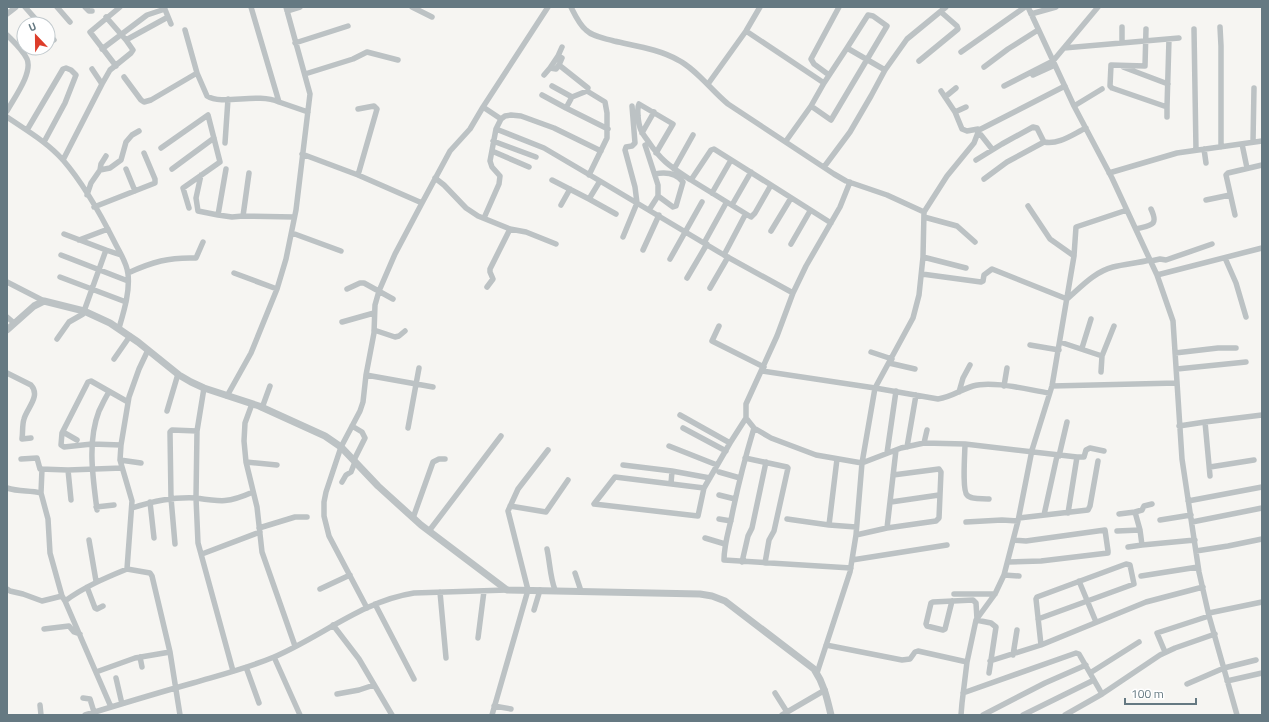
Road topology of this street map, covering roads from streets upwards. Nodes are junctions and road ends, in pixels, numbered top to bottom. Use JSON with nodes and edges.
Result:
{"nodes":[{"id":1,"x":16,"y":7,"type":"edge"},
{"id":2,"x":24,"y":7,"type":"edge"},
{"id":3,"x":57,"y":7,"type":"edge"},
{"id":4,"x":85,"y":7,"type":"edge"},
{"id":5,"x":120,"y":7,"type":"edge"},
{"id":6,"x":251,"y":7,"type":"edge"},
{"id":7,"x":300,"y":7,"type":"edge"},
{"id":8,"x":412,"y":7,"type":"edge"},
{"id":9,"x":548,"y":7,"type":"edge"},
{"id":10,"x":571,"y":7,"type":"edge"},
{"id":11,"x":760,"y":7,"type":"edge"},
{"id":12,"x":839,"y":7,"type":"edge"},
{"id":13,"x":946,"y":7,"type":"edge"},
{"id":14,"x":1025,"y":7,"type":"edge"},
{"id":15,"x":1028,"y":7,"type":"edge"},
{"id":16,"x":1056,"y":7,"type":"edge"},
{"id":17,"x":1098,"y":7,"type":"edge"},
{"id":18,"x":165,"y":8,"type":"edge"},
{"id":19,"x":286,"y":9,"type":"edge"},
{"id":20,"x":92,"y":11,"type":"dead end"},
{"id":21,"x":941,"y":12,"type":"junction"},
{"id":22,"x":7,"y":14,"type":"edge"},
{"id":23,"x":1031,"y":14,"type":"junction"},
{"id":24,"x":32,"y":16,"type":"edge"},
{"id":25,"x":106,"y":17,"type":"junction"},
{"id":26,"x":168,"y":17,"type":"junction"},
{"id":27,"x":432,"y":17,"type":"dead end"},
{"id":28,"x":70,"y":22,"type":"dead end"},
{"id":29,"x":171,"y":24,"type":"dead end"},
{"id":30,"x":348,"y":26,"type":"dead end"},
{"id":31,"x":1122,"y":27,"type":"dead end"},
{"id":32,"x":1220,"y":27,"type":"dead end"},
{"id":33,"x":1146,"y":29,"type":"dead end"},
{"id":34,"x":1194,"y":29,"type":"dead end"},
{"id":35,"x":185,"y":30,"type":"dead end"},
{"id":36,"x":1038,"y":30,"type":"junction"},
{"id":37,"x":746,"y":31,"type":"junction"},
{"id":38,"x":7,"y":35,"type":"edge"},
{"id":39,"x":121,"y":35,"type":"junction"},
{"id":40,"x":1179,"y":38,"type":"dead end"},
{"id":41,"x":1169,"y":39,"type":"junction"},
{"id":42,"x":126,"y":40,"type":"junction"},
{"id":43,"x":1146,"y":41,"type":"junction"},
{"id":44,"x":296,"y":43,"type":"junction"},
{"id":45,"x":1122,"y":43,"type":"junction"},
{"id":46,"x":562,"y":47,"type":"dead end"},
{"id":47,"x":847,"y":48,"type":"junction"},
{"id":48,"x":1064,"y":48,"type":"junction"},
{"id":49,"x":102,"y":49,"type":"junction"},
{"id":50,"x":961,"y":52,"type":"dead end"},
{"id":51,"x":558,"y":56,"type":"junction"},
{"id":52,"x":398,"y":60,"type":"dead end"},
{"id":53,"x":866,"y":60,"type":"junction"},
{"id":54,"x":919,"y":61,"type":"dead end"},
{"id":55,"x":1054,"y":63,"type":"junction"},
{"id":56,"x":1118,"y":64,"type":"junction"},
{"id":57,"x":560,"y":65,"type":"junction"},
{"id":58,"x":116,"y":66,"type":"junction"},
{"id":59,"x":1145,"y":66,"type":"junction"},
{"id":60,"x":984,"y":67,"type":"dead end"},
{"id":61,"x":550,"y":68,"type":"junction"},
{"id":62,"x":92,"y":69,"type":"dead end"},
{"id":63,"x":885,"y":70,"type":"junction"},
{"id":64,"x":817,"y":72,"type":"junction"},
{"id":65,"x":197,"y":73,"type":"junction"},
{"id":66,"x":305,"y":74,"type":"junction"},
{"id":67,"x":544,"y":75,"type":"dead end"},
{"id":68,"x":1033,"y":75,"type":"dead end"},
{"id":69,"x":1144,"y":75,"type":"junction"},
{"id":70,"x":124,"y":77,"type":"dead end"},
{"id":71,"x":826,"y":79,"type":"junction"},
{"id":72,"x":102,"y":84,"type":"junction"},
{"id":73,"x":708,"y":84,"type":"junction"},
{"id":74,"x":1168,"y":84,"type":"junction"},
{"id":75,"x":552,"y":86,"type":"dead end"},
{"id":76,"x":1004,"y":86,"type":"dead end"},
{"id":77,"x":1064,"y":86,"type":"junction"},
{"id":78,"x":956,"y":88,"type":"dead end"},
{"id":79,"x":1254,"y":88,"type":"dead end"},
{"id":80,"x":1102,"y":89,"type":"dead end"},
{"id":81,"x":586,"y":91,"type":"junction"},
{"id":82,"x":941,"y":91,"type":"dead end"},
{"id":83,"x":542,"y":95,"type":"dead end"},
{"id":84,"x":572,"y":97,"type":"junction"},
{"id":85,"x":945,"y":97,"type":"junction"},
{"id":86,"x":228,"y":99,"type":"junction"},
{"id":87,"x":279,"y":102,"type":"junction"},
{"id":88,"x":483,"y":106,"type":"junction"},
{"id":89,"x":632,"y":106,"type":"dead end"},
{"id":90,"x":811,"y":106,"type":"junction"},
{"id":91,"x":1074,"y":106,"type":"junction"},
{"id":92,"x":1167,"y":107,"type":"junction"},
{"id":93,"x":566,"y":108,"type":"junction"},
{"id":94,"x":966,"y":108,"type":"dead end"},
{"id":95,"x":358,"y":109,"type":"dead end"},
{"id":96,"x":7,"y":111,"type":"edge"},
{"id":97,"x":308,"y":112,"type":"junction"},
{"id":98,"x":654,"y":112,"type":"junction"},
{"id":99,"x":955,"y":112,"type":"junction"},
{"id":100,"x":7,"y":117,"type":"edge"},
{"id":101,"x":1167,"y":117,"type":"dead end"},
{"id":102,"x":501,"y":119,"type":"junction"},
{"id":103,"x":1086,"y":128,"type":"junction"},
{"id":104,"x":496,"y":129,"type":"junction"},
{"id":105,"x":608,"y":129,"type":"junction"},
{"id":106,"x":27,"y":130,"type":"junction"},
{"id":107,"x":139,"y":131,"type":"dead end"},
{"id":108,"x":642,"y":133,"type":"junction"},
{"id":109,"x":980,"y":133,"type":"junction"},
{"id":110,"x":694,"y":135,"type":"dead end"},
{"id":111,"x":214,"y":138,"type":"junction"},
{"id":112,"x":493,"y":141,"type":"junction"},
{"id":113,"x":786,"y":141,"type":"junction"},
{"id":114,"x":1262,"y":141,"type":"edge"},
{"id":115,"x":44,"y":142,"type":"junction"},
{"id":116,"x":1044,"y":142,"type":"junction"},
{"id":117,"x":1253,"y":142,"type":"junction"},
{"id":118,"x":224,"y":143,"type":"dead end"},
{"id":119,"x":1242,"y":144,"type":"junction"},
{"id":120,"x":645,"y":145,"type":"dead end"},
{"id":121,"x":1221,"y":147,"type":"junction"},
{"id":122,"x":161,"y":148,"type":"dead end"},
{"id":123,"x":992,"y":149,"type":"junction"},
{"id":124,"x":1204,"y":149,"type":"junction"},
{"id":125,"x":1196,"y":150,"type":"junction"},
{"id":126,"x":492,"y":151,"type":"junction"},
{"id":127,"x":601,"y":151,"type":"junction"},
{"id":128,"x":144,"y":153,"type":"dead end"},
{"id":129,"x":656,"y":153,"type":"junction"},
{"id":130,"x":302,"y":154,"type":"junction"},
{"id":131,"x":106,"y":156,"type":"dead end"},
{"id":132,"x":536,"y":157,"type":"dead end"},
{"id":133,"x":63,"y":160,"type":"junction"},
{"id":134,"x":731,"y":160,"type":"junction"},
{"id":135,"x":976,"y":160,"type":"dead end"},
{"id":136,"x":1206,"y":163,"type":"dead end"},
{"id":137,"x":1262,"y":165,"type":"edge"},
{"id":138,"x":529,"y":167,"type":"dead end"},
{"id":139,"x":824,"y":167,"type":"junction"},
{"id":140,"x":226,"y":168,"type":"dead end"},
{"id":141,"x":1247,"y":168,"type":"junction"},
{"id":142,"x":126,"y":169,"type":"dead end"},
{"id":143,"x":172,"y":169,"type":"dead end"},
{"id":144,"x":674,"y":169,"type":"junction"},
{"id":145,"x":100,"y":170,"type":"junction"},
{"id":146,"x":664,"y":172,"type":"junction"},
{"id":147,"x":751,"y":172,"type":"junction"},
{"id":148,"x":249,"y":173,"type":"dead end"},
{"id":149,"x":1109,"y":173,"type":"junction"},
{"id":150,"x":655,"y":174,"type":"junction"},
{"id":151,"x":202,"y":175,"type":"junction"},
{"id":152,"x":358,"y":175,"type":"junction"},
{"id":153,"x":589,"y":175,"type":"junction"},
{"id":154,"x":435,"y":178,"type":"junction"},
{"id":155,"x":984,"y":179,"type":"dead end"},
{"id":156,"x":552,"y":180,"type":"dead end"},
{"id":157,"x":691,"y":180,"type":"junction"},
{"id":158,"x":600,"y":181,"type":"junction"},
{"id":159,"x":850,"y":182,"type":"junction"},
{"id":160,"x":658,"y":185,"type":"junction"},
{"id":161,"x":771,"y":185,"type":"junction"},
{"id":162,"x":570,"y":189,"type":"junction"},
{"id":163,"x":136,"y":191,"type":"junction"},
{"id":164,"x":712,"y":192,"type":"junction"},
{"id":165,"x":87,"y":195,"type":"junction"},
{"id":166,"x":1230,"y":195,"type":"junction"},
{"id":167,"x":658,"y":196,"type":"junction"},
{"id":168,"x":791,"y":198,"type":"junction"},
{"id":169,"x":589,"y":199,"type":"junction"},
{"id":170,"x":1206,"y":200,"type":"dead end"},
{"id":171,"x":702,"y":202,"type":"dead end"},
{"id":172,"x":422,"y":203,"type":"junction"},
{"id":173,"x":637,"y":203,"type":"junction"},
{"id":174,"x":561,"y":205,"type":"dead end"},
{"id":175,"x":725,"y":205,"type":"dead end"},
{"id":176,"x":732,"y":205,"type":"junction"},
{"id":177,"x":1028,"y":206,"type":"dead end"},
{"id":178,"x":94,"y":207,"type":"junction"},
{"id":179,"x":189,"y":208,"type":"dead end"},
{"id":180,"x":1151,"y":209,"type":"dead end"},
{"id":181,"x":650,"y":210,"type":"junction"},
{"id":182,"x":1127,"y":210,"type":"junction"},
{"id":183,"x":810,"y":211,"type":"junction"},
{"id":184,"x":616,"y":214,"type":"dead end"},
{"id":185,"x":659,"y":215,"type":"junction"},
{"id":186,"x":924,"y":215,"type":"junction"},
{"id":187,"x":1235,"y":215,"type":"dead end"},
{"id":188,"x":218,"y":216,"type":"junction"},
{"id":189,"x":243,"y":216,"type":"junction"},
{"id":190,"x":294,"y":217,"type":"junction"},
{"id":191,"x":744,"y":217,"type":"dead end"},
{"id":192,"x":484,"y":218,"type":"junction"},
{"id":193,"x":831,"y":223,"type":"junction"},
{"id":194,"x":108,"y":229,"type":"junction"},
{"id":195,"x":1136,"y":229,"type":"junction"},
{"id":196,"x":510,"y":230,"type":"junction"},
{"id":197,"x":771,"y":231,"type":"dead end"},
{"id":198,"x":685,"y":232,"type":"junction"},
{"id":199,"x":292,"y":233,"type":"junction"},
{"id":200,"x":64,"y":234,"type":"dead end"},
{"id":201,"x":623,"y":237,"type":"dead end"},
{"id":202,"x":79,"y":240,"type":"junction"},
{"id":203,"x":204,"y":242,"type":"dead end"},
{"id":204,"x":974,"y":242,"type":"dead end"},
{"id":205,"x":556,"y":244,"type":"dead end"},
{"id":206,"x":705,"y":244,"type":"junction"},
{"id":207,"x":791,"y":244,"type":"dead end"},
{"id":208,"x":1212,"y":244,"type":"dead end"},
{"id":209,"x":1262,"y":248,"type":"edge"},
{"id":210,"x":106,"y":250,"type":"junction"},
{"id":211,"x":643,"y":250,"type":"dead end"},
{"id":212,"x":341,"y":251,"type":"dead end"},
{"id":213,"x":61,"y":255,"type":"dead end"},
{"id":214,"x":121,"y":255,"type":"junction"},
{"id":215,"x":726,"y":256,"type":"junction"},
{"id":216,"x":1074,"y":256,"type":"junction"},
{"id":217,"x":923,"y":258,"type":"junction"},
{"id":218,"x":1225,"y":258,"type":"junction"},
{"id":219,"x":670,"y":259,"type":"dead end"},
{"id":220,"x":1151,"y":261,"type":"junction"},
{"id":221,"x":966,"y":268,"type":"dead end"},
{"id":222,"x":99,"y":269,"type":"junction"},
{"id":223,"x":234,"y":272,"type":"dead end"},
{"id":224,"x":128,"y":273,"type":"junction"},
{"id":225,"x":922,"y":274,"type":"junction"},
{"id":226,"x":1157,"y":275,"type":"junction"},
{"id":227,"x":60,"y":277,"type":"dead end"},
{"id":228,"x":687,"y":278,"type":"dead end"},
{"id":229,"x":128,"y":281,"type":"junction"},
{"id":230,"x":7,"y":282,"type":"edge"},
{"id":231,"x":487,"y":287,"type":"dead end"},
{"id":232,"x":710,"y":288,"type":"dead end"},
{"id":233,"x":91,"y":289,"type":"junction"},
{"id":234,"x":277,"y":289,"type":"junction"},
{"id":235,"x":347,"y":289,"type":"dead end"},
{"id":236,"x":379,"y":291,"type":"junction"},
{"id":237,"x":793,"y":293,"type":"junction"},
{"id":238,"x":393,"y":299,"type":"dead end"},
{"id":239,"x":1067,"y":299,"type":"junction"},
{"id":240,"x":44,"y":301,"type":"junction"},
{"id":241,"x":126,"y":302,"type":"junction"},
{"id":242,"x":84,"y":311,"type":"junction"},
{"id":243,"x":374,"y":313,"type":"junction"},
{"id":244,"x":7,"y":317,"type":"edge"},
{"id":245,"x":1246,"y":317,"type":"dead end"},
{"id":246,"x":1092,"y":320,"type":"dead end"},
{"id":247,"x":342,"y":322,"type":"dead end"},
{"id":248,"x":14,"y":323,"type":"junction"},
{"id":249,"x":719,"y":326,"type":"dead end"},
{"id":250,"x":1114,"y":326,"type":"dead end"},
{"id":251,"x":120,"y":328,"type":"junction"},
{"id":252,"x":7,"y":330,"type":"edge"},
{"id":253,"x":374,"y":330,"type":"junction"},
{"id":254,"x":405,"y":331,"type":"dead end"},
{"id":255,"x":130,"y":336,"type":"junction"},
{"id":256,"x":57,"y":339,"type":"dead end"},
{"id":257,"x":1060,"y":342,"type":"junction"},
{"id":258,"x":1030,"y":345,"type":"dead end"},
{"id":259,"x":1082,"y":348,"type":"junction"},
{"id":260,"x":1236,"y":348,"type":"dead end"},
{"id":261,"x":148,"y":350,"type":"junction"},
{"id":262,"x":1059,"y":350,"type":"junction"},
{"id":263,"x":871,"y":352,"type":"dead end"},
{"id":264,"x":1175,"y":353,"type":"junction"},
{"id":265,"x":1102,"y":356,"type":"junction"},
{"id":266,"x":114,"y":359,"type":"dead end"},
{"id":267,"x":891,"y":361,"type":"junction"},
{"id":268,"x":1246,"y":362,"type":"dead end"},
{"id":269,"x":970,"y":365,"type":"dead end"},
{"id":270,"x":419,"y":368,"type":"dead end"},
{"id":271,"x":1008,"y":368,"type":"dead end"},
{"id":272,"x":763,"y":369,"type":"junction"},
{"id":273,"x":915,"y":369,"type":"dead end"},
{"id":274,"x":1176,"y":369,"type":"junction"},
{"id":275,"x":1101,"y":372,"type":"dead end"},
{"id":276,"x":7,"y":373,"type":"edge"},
{"id":277,"x":178,"y":374,"type":"junction"},
{"id":278,"x":366,"y":375,"type":"junction"},
{"id":279,"x":1177,"y":383,"type":"junction"},
{"id":280,"x":416,"y":384,"type":"junction"},
{"id":281,"x":270,"y":386,"type":"dead end"},
{"id":282,"x":1004,"y":386,"type":"junction"},
{"id":283,"x":1052,"y":386,"type":"junction"},
{"id":284,"x":433,"y":387,"type":"dead end"},
{"id":285,"x":204,"y":388,"type":"junction"},
{"id":286,"x":875,"y":388,"type":"junction"},
{"id":287,"x":896,"y":391,"type":"junction"},
{"id":288,"x":109,"y":392,"type":"junction"},
{"id":289,"x":959,"y":392,"type":"junction"},
{"id":290,"x":1049,"y":393,"type":"junction"},
{"id":291,"x":916,"y":395,"type":"junction"},
{"id":292,"x":227,"y":396,"type":"junction"},
{"id":293,"x":128,"y":402,"type":"junction"},
{"id":294,"x":252,"y":404,"type":"junction"},
{"id":295,"x":262,"y":408,"type":"junction"},
{"id":296,"x":167,"y":411,"type":"dead end"},
{"id":297,"x":680,"y":415,"type":"dead end"},
{"id":298,"x":1262,"y":415,"type":"edge"},
{"id":299,"x":746,"y":418,"type":"junction"},
{"id":300,"x":1066,"y":422,"type":"dead end"},
{"id":301,"x":1205,"y":422,"type":"junction"},
{"id":302,"x":352,"y":426,"type":"junction"},
{"id":303,"x":1179,"y":426,"type":"junction"},
{"id":304,"x":408,"y":428,"type":"dead end"},
{"id":305,"x":683,"y":428,"type":"dead end"},
{"id":306,"x":754,"y":428,"type":"junction"},
{"id":307,"x":927,"y":430,"type":"dead end"},
{"id":308,"x":63,"y":432,"type":"junction"},
{"id":309,"x":197,"y":432,"type":"junction"},
{"id":310,"x":501,"y":436,"type":"dead end"},
{"id":311,"x":31,"y":438,"type":"dead end"},
{"id":312,"x":77,"y":440,"type":"dead end"},
{"id":313,"x":730,"y":443,"type":"junction"},
{"id":314,"x":924,"y":443,"type":"junction"},
{"id":315,"x":92,"y":444,"type":"junction"},
{"id":316,"x":965,"y":444,"type":"junction"},
{"id":317,"x":121,"y":445,"type":"junction"},
{"id":318,"x":340,"y":446,"type":"junction"},
{"id":319,"x":669,"y":446,"type":"dead end"},
{"id":320,"x":907,"y":447,"type":"junction"},
{"id":321,"x":548,"y":450,"type":"dead end"},
{"id":322,"x":896,"y":450,"type":"junction"},
{"id":323,"x":726,"y":451,"type":"junction"},
{"id":324,"x":1104,"y":451,"type":"dead end"},
{"id":325,"x":1032,"y":452,"type":"junction"},
{"id":326,"x":887,"y":453,"type":"junction"},
{"id":327,"x":1058,"y":456,"type":"junction"},
{"id":328,"x":1077,"y":457,"type":"junction"},
{"id":329,"x":745,"y":458,"type":"junction"},
{"id":330,"x":21,"y":459,"type":"dead end"},
{"id":331,"x":444,"y":459,"type":"dead end"},
{"id":332,"x":837,"y":459,"type":"junction"},
{"id":333,"x":120,"y":460,"type":"junction"},
{"id":334,"x":1254,"y":460,"type":"dead end"},
{"id":335,"x":355,"y":461,"type":"junction"},
{"id":336,"x":1098,"y":461,"type":"dead end"},
{"id":337,"x":246,"y":462,"type":"junction"},
{"id":338,"x":766,"y":462,"type":"junction"},
{"id":339,"x":142,"y":463,"type":"dead end"},
{"id":340,"x":862,"y":463,"type":"junction"},
{"id":341,"x":277,"y":465,"type":"dead end"},
{"id":342,"x":623,"y":465,"type":"dead end"},
{"id":343,"x":717,"y":465,"type":"junction"},
{"id":344,"x":1210,"y":467,"type":"junction"},
{"id":345,"x":122,"y":468,"type":"junction"},
{"id":346,"x":42,"y":469,"type":"junction"},
{"id":347,"x":92,"y":469,"type":"junction"},
{"id":348,"x":68,"y":470,"type":"junction"},
{"id":349,"x":672,"y":471,"type":"junction"},
{"id":350,"x":719,"y":472,"type":"dead end"},
{"id":351,"x":893,"y":475,"type":"junction"},
{"id":352,"x":1210,"y":476,"type":"dead end"},
{"id":353,"x":710,"y":478,"type":"junction"},
{"id":354,"x":740,"y":478,"type":"junction"},
{"id":355,"x":568,"y":480,"type":"dead end"},
{"id":356,"x":342,"y":482,"type":"dead end"},
{"id":357,"x":670,"y":484,"type":"junction"},
{"id":358,"x":1262,"y":487,"type":"edge"},
{"id":359,"x":7,"y":488,"type":"edge"},
{"id":360,"x":704,"y":488,"type":"junction"},
{"id":361,"x":253,"y":492,"type":"junction"},
{"id":362,"x":41,"y":493,"type":"junction"},
{"id":363,"x":939,"y":495,"type":"junction"},
{"id":364,"x":720,"y":496,"type":"dead end"},
{"id":365,"x":171,"y":498,"type":"junction"},
{"id":366,"x":196,"y":498,"type":"junction"},
{"id":367,"x":989,"y":498,"type":"dead end"},
{"id":368,"x":735,"y":499,"type":"junction"},
{"id":369,"x":71,"y":500,"type":"dead end"},
{"id":370,"x":1188,"y":501,"type":"junction"},
{"id":371,"x":150,"y":502,"type":"junction"},
{"id":372,"x":891,"y":502,"type":"junction"},
{"id":373,"x":1152,"y":504,"type":"dead end"},
{"id":374,"x":114,"y":505,"type":"dead end"},
{"id":375,"x":510,"y":506,"type":"junction"},
{"id":376,"x":132,"y":508,"type":"junction"},
{"id":377,"x":1262,"y":508,"type":"edge"},
{"id":378,"x":1135,"y":512,"type":"junction"},
{"id":379,"x":1068,"y":513,"type":"junction"},
{"id":380,"x":1119,"y":514,"type":"dead end"},
{"id":381,"x":1044,"y":515,"type":"junction"},
{"id":382,"x":1191,"y":515,"type":"junction"},
{"id":383,"x":306,"y":517,"type":"dead end"},
{"id":384,"x":413,"y":518,"type":"junction"},
{"id":385,"x":719,"y":519,"type":"dead end"},
{"id":386,"x":787,"y":519,"type":"dead end"},
{"id":387,"x":1018,"y":520,"type":"junction"},
{"id":388,"x":1160,"y":520,"type":"dead end"},
{"id":389,"x":731,"y":521,"type":"junction"},
{"id":390,"x":966,"y":522,"type":"dead end"},
{"id":391,"x":1192,"y":522,"type":"junction"},
{"id":392,"x":830,"y":525,"type":"junction"},
{"id":393,"x":856,"y":527,"type":"junction"},
{"id":394,"x":887,"y":528,"type":"junction"},
{"id":395,"x":260,"y":530,"type":"junction"},
{"id":396,"x":1140,"y":530,"type":"junction"},
{"id":397,"x":429,"y":531,"type":"junction"},
{"id":398,"x":1117,"y":531,"type":"dead end"},
{"id":399,"x":856,"y":535,"type":"junction"},
{"id":400,"x":154,"y":538,"type":"dead end"},
{"id":401,"x":705,"y":538,"type":"dead end"},
{"id":402,"x":1262,"y":539,"type":"edge"},
{"id":403,"x":89,"y":540,"type":"dead end"},
{"id":404,"x":1013,"y":540,"type":"junction"},
{"id":405,"x":1195,"y":540,"type":"junction"},
{"id":406,"x":175,"y":544,"type":"dead end"},
{"id":407,"x":725,"y":544,"type":"junction"},
{"id":408,"x":947,"y":545,"type":"dead end"},
{"id":409,"x":1142,"y":545,"type":"junction"},
{"id":410,"x":1128,"y":547,"type":"dead end"},
{"id":411,"x":547,"y":549,"type":"dead end"},
{"id":412,"x":1196,"y":551,"type":"junction"},
{"id":413,"x":202,"y":554,"type":"junction"},
{"id":414,"x":852,"y":560,"type":"junction"},
{"id":415,"x":742,"y":562,"type":"junction"},
{"id":416,"x":1008,"y":562,"type":"junction"},
{"id":417,"x":764,"y":563,"type":"junction"},
{"id":418,"x":1198,"y":567,"type":"junction"},
{"id":419,"x":851,"y":568,"type":"junction"},
{"id":420,"x":127,"y":569,"type":"junction"},
{"id":421,"x":575,"y":573,"type":"dead end"},
{"id":422,"x":350,"y":575,"type":"junction"},
{"id":423,"x":1004,"y":575,"type":"junction"},
{"id":424,"x":1019,"y":576,"type":"dead end"},
{"id":425,"x":1141,"y":576,"type":"dead end"},
{"id":426,"x":1079,"y":581,"type":"junction"},
{"id":427,"x":96,"y":582,"type":"junction"},
{"id":428,"x":87,"y":587,"type":"junction"},
{"id":429,"x":1203,"y":587,"type":"junction"},
{"id":430,"x":320,"y":588,"type":"dead end"},
{"id":431,"x":508,"y":590,"type":"junction"},
{"id":432,"x":528,"y":590,"type":"junction"},
{"id":433,"x":540,"y":590,"type":"junction"},
{"id":434,"x":555,"y":590,"type":"junction"},
{"id":435,"x":8,"y":591,"type":"edge"},
{"id":436,"x":484,"y":591,"type":"junction"},
{"id":437,"x":581,"y":591,"type":"junction"},
{"id":438,"x":440,"y":592,"type":"junction"},
{"id":439,"x":954,"y":594,"type":"dead end"},
{"id":440,"x":995,"y":594,"type":"junction"},
{"id":441,"x":63,"y":598,"type":"junction"},
{"id":442,"x":952,"y":601,"type":"junction"},
{"id":443,"x":1087,"y":602,"type":"junction"},
{"id":444,"x":1262,"y":602,"type":"edge"},
{"id":445,"x":375,"y":604,"type":"junction"},
{"id":446,"x":103,"y":606,"type":"dead end"},
{"id":447,"x":367,"y":608,"type":"junction"},
{"id":448,"x":534,"y":610,"type":"dead end"},
{"id":449,"x":1209,"y":615,"type":"junction"},
{"id":450,"x":1038,"y":619,"type":"junction"},
{"id":451,"x":977,"y":620,"type":"junction"},
{"id":452,"x":1096,"y":622,"type":"junction"},
{"id":453,"x":333,"y":625,"type":"junction"},
{"id":454,"x":44,"y":630,"type":"dead end"},
{"id":455,"x":1017,"y":630,"type":"dead end"},
{"id":456,"x":80,"y":634,"type":"junction"},
{"id":457,"x":1215,"y":634,"type":"junction"},
{"id":458,"x":478,"y":638,"type":"dead end"},
{"id":459,"x":1139,"y":642,"type":"dead end"},
{"id":460,"x":826,"y":645,"type":"junction"},
{"id":461,"x":1042,"y":645,"type":"junction"},
{"id":462,"x":295,"y":646,"type":"junction"},
{"id":463,"x":170,"y":652,"type":"junction"},
{"id":464,"x":1165,"y":652,"type":"junction"},
{"id":465,"x":1013,"y":655,"type":"junction"},
{"id":466,"x":140,"y":657,"type":"junction"},
{"id":467,"x":274,"y":657,"type":"junction"},
{"id":468,"x":446,"y":658,"type":"dead end"},
{"id":469,"x":1256,"y":660,"type":"dead end"},
{"id":470,"x":990,"y":661,"type":"junction"},
{"id":471,"x":967,"y":662,"type":"junction"},
{"id":472,"x":1086,"y":665,"type":"junction"},
{"id":473,"x":142,"y":667,"type":"dead end"},
{"id":474,"x":246,"y":667,"type":"junction"},
{"id":475,"x":1224,"y":668,"type":"junction"},
{"id":476,"x":232,"y":671,"type":"junction"},
{"id":477,"x":96,"y":672,"type":"junction"},
{"id":478,"x":817,"y":673,"type":"junction"},
{"id":479,"x":989,"y":673,"type":"dead end"},
{"id":480,"x":1090,"y":673,"type":"junction"},
{"id":481,"x":1262,"y":673,"type":"edge"},
{"id":482,"x":116,"y":678,"type":"dead end"},
{"id":483,"x":414,"y":679,"type":"dead end"},
{"id":484,"x":1094,"y":680,"type":"junction"},
{"id":485,"x":1227,"y":681,"type":"junction"},
{"id":486,"x":1187,"y":684,"type":"dead end"},
{"id":487,"x":374,"y":685,"type":"junction"},
{"id":488,"x":175,"y":688,"type":"junction"},
{"id":489,"x":825,"y":690,"type":"junction"},
{"id":490,"x":775,"y":693,"type":"dead end"},
{"id":491,"x":963,"y":693,"type":"junction"},
{"id":492,"x":337,"y":694,"type":"dead end"},
{"id":493,"x":1102,"y":694,"type":"junction"},
{"id":494,"x":82,"y":698,"type":"dead end"},
{"id":495,"x":260,"y":703,"type":"dead end"},
{"id":496,"x":122,"y":704,"type":"junction"},
{"id":497,"x":40,"y":705,"type":"dead end"},
{"id":498,"x":494,"y":706,"type":"junction"},
{"id":499,"x":111,"y":707,"type":"junction"},
{"id":500,"x":298,"y":708,"type":"junction"},
{"id":501,"x":511,"y":709,"type":"dead end"},
{"id":502,"x":94,"y":712,"type":"junction"},
{"id":503,"x":787,"y":712,"type":"junction"},
{"id":504,"x":41,"y":715,"type":"edge"},
{"id":505,"x":85,"y":715,"type":"edge"},
{"id":506,"x":180,"y":715,"type":"edge"},
{"id":507,"x":294,"y":715,"type":"edge"},
{"id":508,"x":300,"y":715,"type":"edge"},
{"id":509,"x":392,"y":715,"type":"edge"},
{"id":510,"x":492,"y":715,"type":"edge"},
{"id":511,"x":782,"y":715,"type":"edge"},
{"id":512,"x":831,"y":715,"type":"edge"},
{"id":513,"x":961,"y":715,"type":"edge"},
{"id":514,"x":984,"y":715,"type":"edge"},
{"id":515,"x":1023,"y":715,"type":"edge"},
{"id":516,"x":1065,"y":715,"type":"edge"},
{"id":517,"x":1237,"y":715,"type":"edge"}],
"edges":[{"from":1,"to":22,"type":"street"},
{"from":2,"to":24,"type":"street"},
{"from":3,"to":28,"type":"street"},
{"from":4,"to":20,"type":"street"},
{"from":5,"to":25,"type":"street"},
{"from":6,"to":87,"type":"street"},
{"from":7,"to":19,"type":"street"},
{"from":8,"to":27,"type":"street"},
{"from":9,"to":88,"type":"street"},
{"from":10,"to":73,"type":"street"},
{"from":11,"to":37,"type":"street"},
{"from":12,"to":64,"type":"street"},
{"from":13,"to":21,"type":"street"},
{"from":14,"to":50,"type":"street"},
{"from":15,"to":23,"type":"street"},
{"from":16,"to":23,"type":"street"},
{"from":17,"to":48,"type":"street"},
{"from":18,"to":26,"type":"street"},
{"from":18,"to":39,"type":"street"},
{"from":19,"to":44,"type":"street"},
{"from":21,"to":54,"type":"street"},
{"from":21,"to":63,"type":"street"},
{"from":23,"to":36,"type":"street"},
{"from":25,"to":39,"type":"street"},
{"from":25,"to":49,"type":"street"},
{"from":26,"to":29,"type":"street"},
{"from":26,"to":42,"type":"street"},
{"from":30,"to":44,"type":"street"},
{"from":31,"to":45,"type":"street"},
{"from":32,"to":121,"type":"street"},
{"from":33,"to":43,"type":"street"},
{"from":34,"to":125,"type":"street"},
{"from":35,"to":65,"type":"street"},
{"from":36,"to":55,"type":"street"},
{"from":36,"to":60,"type":"street"},
{"from":37,"to":64,"type":"street"},
{"from":37,"to":73,"type":"street"},
{"from":38,"to":96,"type":"street"},
{"from":39,"to":42,"type":"street"},
{"from":39,"to":49,"type":"street"},
{"from":40,"to":41,"type":"street"},
{"from":41,"to":43,"type":"street"},
{"from":41,"to":74,"type":"street"},
{"from":42,"to":58,"type":"street"},
{"from":43,"to":45,"type":"street"},
{"from":43,"to":59,"type":"street"},
{"from":44,"to":66,"type":"street"},
{"from":45,"to":48,"type":"street"},
{"from":46,"to":51,"type":"street"},
{"from":47,"to":53,"type":"street"},
{"from":47,"to":53,"type":"street"},
{"from":47,"to":71,"type":"street"},
{"from":48,"to":55,"type":"street"},
{"from":49,"to":58,"type":"street"},
{"from":51,"to":57,"type":"street"},
{"from":51,"to":61,"type":"street"},
{"from":52,"to":66,"type":"street"},
{"from":53,"to":63,"type":"street"},
{"from":53,"to":90,"type":"street"},
{"from":55,"to":68,"type":"street"},
{"from":55,"to":76,"type":"street"},
{"from":55,"to":77,"type":"street"},
{"from":56,"to":59,"type":"street"},
{"from":56,"to":69,"type":"street"},
{"from":56,"to":92,"type":"street"},
{"from":57,"to":61,"type":"street"},
{"from":57,"to":81,"type":"street"},
{"from":58,"to":72,"type":"street"},
{"from":59,"to":69,"type":"street"},
{"from":61,"to":67,"type":"street"},
{"from":62,"to":72,"type":"street"},
{"from":63,"to":139,"type":"street"},
{"from":64,"to":71,"type":"street"},
{"from":64,"to":71,"type":"street"},
{"from":65,"to":70,"type":"street"},
{"from":65,"to":86,"type":"street"},
{"from":66,"to":97,"type":"street"},
{"from":69,"to":74,"type":"street"},
{"from":71,"to":90,"type":"street"},
{"from":72,"to":133,"type":"street"},
{"from":73,"to":113,"type":"street"},
{"from":74,"to":92,"type":"street"},
{"from":75,"to":84,"type":"street"},
{"from":77,"to":91,"type":"street"},
{"from":77,"to":109,"type":"street"},
{"from":78,"to":85,"type":"street"},
{"from":79,"to":117,"type":"street"},
{"from":80,"to":91,"type":"street"},
{"from":81,"to":84,"type":"street"},
{"from":81,"to":105,"type":"street"},
{"from":82,"to":85,"type":"street"},
{"from":83,"to":93,"type":"street"},
{"from":84,"to":93,"type":"street"},
{"from":85,"to":99,"type":"street"},
{"from":86,"to":87,"type":"street"},
{"from":86,"to":118,"type":"street"},
{"from":87,"to":97,"type":"street"},
{"from":88,"to":102,"type":"street"},
{"from":88,"to":154,"type":"street"},
{"from":89,"to":173,"type":"street"},
{"from":90,"to":113,"type":"street"},
{"from":91,"to":103,"type":"street"},
{"from":92,"to":101,"type":"street"},
{"from":93,"to":105,"type":"street"},
{"from":94,"to":99,"type":"street"},
{"from":95,"to":152,"type":"street"},
{"from":97,"to":130,"type":"street"},
{"from":98,"to":108,"type":"street"},
{"from":98,"to":108,"type":"street"},
{"from":98,"to":129,"type":"street"},
{"from":99,"to":109,"type":"street"},
{"from":100,"to":106,"type":"street"},
{"from":102,"to":104,"type":"street"},
{"from":102,"to":127,"type":"street"},
{"from":103,"to":116,"type":"street"},
{"from":103,"to":149,"type":"street"},
{"from":104,"to":112,"type":"street"},
{"from":104,"to":153,"type":"street"},
{"from":105,"to":127,"type":"street"},
{"from":106,"to":115,"type":"street"},
{"from":106,"to":115,"type":"street"},
{"from":107,"to":145,"type":"street"},
{"from":108,"to":129,"type":"street"},
{"from":109,"to":123,"type":"street"},
{"from":109,"to":186,"type":"street"},
{"from":110,"to":144,"type":"street"},
{"from":111,"to":122,"type":"street"},
{"from":111,"to":143,"type":"street"},
{"from":111,"to":151,"type":"street"},
{"from":112,"to":126,"type":"street"},
{"from":112,"to":132,"type":"street"},
{"from":113,"to":139,"type":"street"},
{"from":114,"to":117,"type":"street"},
{"from":115,"to":133,"type":"street"},
{"from":116,"to":123,"type":"street"},
{"from":116,"to":155,"type":"street"},
{"from":117,"to":119,"type":"street"},
{"from":119,"to":121,"type":"street"},
{"from":119,"to":141,"type":"street"},
{"from":120,"to":150,"type":"street"},
{"from":121,"to":124,"type":"street"},
{"from":123,"to":135,"type":"street"},
{"from":124,"to":125,"type":"street"},
{"from":124,"to":136,"type":"street"},
{"from":125,"to":149,"type":"street"},
{"from":126,"to":138,"type":"street"},
{"from":126,"to":192,"type":"street"},
{"from":127,"to":153,"type":"street"},
{"from":128,"to":163,"type":"street"},
{"from":129,"to":144,"type":"street"},
{"from":130,"to":152,"type":"street"},
{"from":130,"to":190,"type":"street"},
{"from":131,"to":145,"type":"street"},
{"from":133,"to":165,"type":"street"},
{"from":134,"to":147,"type":"street"},
{"from":134,"to":157,"type":"street"},
{"from":134,"to":164,"type":"street"},
{"from":137,"to":141,"type":"street"},
{"from":139,"to":159,"type":"street"},
{"from":140,"to":188,"type":"street"},
{"from":141,"to":166,"type":"street"},
{"from":142,"to":163,"type":"street"},
{"from":144,"to":157,"type":"street"},
{"from":145,"to":165,"type":"street"},
{"from":146,"to":150,"type":"street"},
{"from":146,"to":160,"type":"street"},
{"from":146,"to":167,"type":"street"},
{"from":147,"to":161,"type":"street"},
{"from":147,"to":176,"type":"street"},
{"from":148,"to":189,"type":"street"},
{"from":149,"to":182,"type":"street"},
{"from":150,"to":160,"type":"street"},
{"from":151,"to":179,"type":"street"},
{"from":151,"to":188,"type":"street"},
{"from":152,"to":172,"type":"street"},
{"from":153,"to":158,"type":"street"},
{"from":154,"to":172,"type":"street"},
{"from":154,"to":192,"type":"street"},
{"from":156,"to":162,"type":"street"},
{"from":157,"to":164,"type":"street"},
{"from":158,"to":169,"type":"street"},
{"from":158,"to":173,"type":"street"},
{"from":159,"to":186,"type":"street"},
{"from":159,"to":193,"type":"street"},
{"from":160,"to":167,"type":"street"},
{"from":161,"to":168,"type":"street"},
{"from":161,"to":176,"type":"street"},
{"from":162,"to":169,"type":"street"},
{"from":162,"to":174,"type":"street"},
{"from":163,"to":178,"type":"street"},
{"from":164,"to":176,"type":"street"},
{"from":165,"to":178,"type":"street"},
{"from":166,"to":170,"type":"street"},
{"from":166,"to":187,"type":"street"},
{"from":167,"to":181,"type":"street"},
{"from":168,"to":183,"type":"street"},
{"from":168,"to":197,"type":"street"},
{"from":169,"to":184,"type":"street"},
{"from":171,"to":198,"type":"street"},
{"from":172,"to":236,"type":"street"},
{"from":173,"to":181,"type":"street"},
{"from":173,"to":201,"type":"street"},
{"from":175,"to":206,"type":"street"},
{"from":177,"to":216,"type":"street"},
{"from":178,"to":194,"type":"street"},
{"from":180,"to":195,"type":"street"},
{"from":181,"to":185,"type":"street"},
{"from":182,"to":195,"type":"street"},
{"from":182,"to":216,"type":"street"},
{"from":183,"to":193,"type":"street"},
{"from":183,"to":207,"type":"street"},
{"from":185,"to":198,"type":"street"},
{"from":185,"to":211,"type":"street"},
{"from":186,"to":204,"type":"street"},
{"from":186,"to":217,"type":"street"},
{"from":188,"to":189,"type":"street"},
{"from":189,"to":190,"type":"street"},
{"from":190,"to":199,"type":"street"},
{"from":191,"to":215,"type":"street"},
{"from":192,"to":196,"type":"street"},
{"from":193,"to":237,"type":"street"},
{"from":194,"to":202,"type":"street"},
{"from":194,"to":214,"type":"street"},
{"from":195,"to":220,"type":"street"},
{"from":196,"to":205,"type":"street"},
{"from":196,"to":231,"type":"street"},
{"from":198,"to":206,"type":"street"},
{"from":198,"to":219,"type":"street"},
{"from":199,"to":212,"type":"street"},
{"from":199,"to":234,"type":"street"},
{"from":200,"to":202,"type":"street"},
{"from":202,"to":210,"type":"street"},
{"from":203,"to":224,"type":"street"},
{"from":206,"to":215,"type":"street"},
{"from":206,"to":228,"type":"street"},
{"from":208,"to":220,"type":"street"},
{"from":209,"to":218,"type":"street"},
{"from":210,"to":214,"type":"street"},
{"from":210,"to":222,"type":"street"},
{"from":213,"to":222,"type":"street"},
{"from":214,"to":224,"type":"street"},
{"from":215,"to":232,"type":"street"},
{"from":215,"to":237,"type":"street"},
{"from":216,"to":239,"type":"street"},
{"from":217,"to":221,"type":"street"},
{"from":217,"to":225,"type":"street"},
{"from":218,"to":226,"type":"street"},
{"from":218,"to":245,"type":"street"},
{"from":220,"to":226,"type":"street"},
{"from":220,"to":239,"type":"street"},
{"from":222,"to":229,"type":"street"},
{"from":222,"to":233,"type":"street"},
{"from":223,"to":234,"type":"street"},
{"from":224,"to":229,"type":"street"},
{"from":225,"to":239,"type":"street"},
{"from":225,"to":267,"type":"street"},
{"from":226,"to":264,"type":"street"},
{"from":227,"to":233,"type":"street"},
{"from":229,"to":241,"type":"street"},
{"from":230,"to":240,"type":"street"},
{"from":233,"to":241,"type":"street"},
{"from":233,"to":242,"type":"street"},
{"from":234,"to":292,"type":"street"},
{"from":235,"to":236,"type":"street"},
{"from":236,"to":238,"type":"street"},
{"from":236,"to":243,"type":"street"},
{"from":237,"to":272,"type":"street"},
{"from":239,"to":257,"type":"street"},
{"from":240,"to":242,"type":"street"},
{"from":240,"to":248,"type":"street"},
{"from":241,"to":251,"type":"street"},
{"from":242,"to":251,"type":"street"},
{"from":242,"to":256,"type":"street"},
{"from":243,"to":247,"type":"street"},
{"from":243,"to":253,"type":"street"},
{"from":244,"to":248,"type":"street"},
{"from":246,"to":259,"type":"street"},
{"from":248,"to":252,"type":"street"},
{"from":249,"to":272,"type":"street"},
{"from":250,"to":265,"type":"street"},
{"from":251,"to":255,"type":"street"},
{"from":253,"to":254,"type":"street"},
{"from":253,"to":278,"type":"street"},
{"from":255,"to":261,"type":"street"},
{"from":255,"to":266,"type":"street"},
{"from":257,"to":259,"type":"street"},
{"from":257,"to":262,"type":"street"},
{"from":258,"to":262,"type":"street"},
{"from":259,"to":265,"type":"street"},
{"from":260,"to":264,"type":"street"},
{"from":261,"to":277,"type":"street"},
{"from":261,"to":293,"type":"street"},
{"from":262,"to":283,"type":"street"},
{"from":263,"to":267,"type":"street"},
{"from":264,"to":274,"type":"street"},
{"from":265,"to":275,"type":"street"},
{"from":267,"to":273,"type":"street"},
{"from":267,"to":286,"type":"street"},
{"from":268,"to":274,"type":"street"},
{"from":269,"to":289,"type":"street"},
{"from":270,"to":280,"type":"street"},
{"from":271,"to":282,"type":"street"},
{"from":272,"to":286,"type":"street"},
{"from":272,"to":299,"type":"street"},
{"from":274,"to":279,"type":"street"},
{"from":276,"to":311,"type":"street"},
{"from":277,"to":285,"type":"street"},
{"from":277,"to":296,"type":"street"},
{"from":278,"to":280,"type":"street"},
{"from":278,"to":302,"type":"street"},
{"from":279,"to":283,"type":"street"},
{"from":279,"to":303,"type":"street"},
{"from":280,"to":284,"type":"street"},
{"from":280,"to":304,"type":"street"},
{"from":281,"to":295,"type":"street"},
{"from":282,"to":289,"type":"street"},
{"from":282,"to":290,"type":"street"},
{"from":283,"to":290,"type":"street"},
{"from":285,"to":292,"type":"street"},
{"from":285,"to":309,"type":"street"},
{"from":286,"to":287,"type":"street"},
{"from":286,"to":340,"type":"street"},
{"from":287,"to":291,"type":"street"},
{"from":287,"to":326,"type":"street"},
{"from":288,"to":293,"type":"street"},
{"from":288,"to":308,"type":"street"},
{"from":288,"to":315,"type":"street"},
{"from":289,"to":291,"type":"street"},
{"from":290,"to":325,"type":"street"},
{"from":291,"to":320,"type":"street"},
{"from":292,"to":294,"type":"street"},
{"from":293,"to":317,"type":"street"},
{"from":294,"to":295,"type":"street"},
{"from":294,"to":337,"type":"street"},
{"from":295,"to":318,"type":"street"},
{"from":297,"to":313,"type":"street"},
{"from":298,"to":301,"type":"street"},
{"from":299,"to":306,"type":"street"},
{"from":299,"to":313,"type":"street"},
{"from":300,"to":327,"type":"street"},
{"from":301,"to":303,"type":"street"},
{"from":301,"to":344,"type":"street"},
{"from":302,"to":318,"type":"street"},
{"from":302,"to":335,"type":"street"},
{"from":303,"to":370,"type":"street"},
{"from":305,"to":323,"type":"street"},
{"from":306,"to":329,"type":"street"},
{"from":306,"to":332,"type":"street"},
{"from":307,"to":314,"type":"street"},
{"from":308,"to":312,"type":"street"},
{"from":308,"to":315,"type":"street"},
{"from":309,"to":365,"type":"street"},
{"from":309,"to":366,"type":"street"},
{"from":310,"to":397,"type":"street"},
{"from":313,"to":323,"type":"street"},
{"from":314,"to":316,"type":"street"},
{"from":314,"to":320,"type":"street"},
{"from":315,"to":317,"type":"street"},
{"from":315,"to":347,"type":"street"},
{"from":316,"to":325,"type":"street"},
{"from":316,"to":367,"type":"street"},
{"from":317,"to":333,"type":"street"},
{"from":318,"to":335,"type":"street"},
{"from":318,"to":422,"type":"street"},
{"from":319,"to":343,"type":"street"},
{"from":320,"to":322,"type":"street"},
{"from":321,"to":375,"type":"street"},
{"from":322,"to":326,"type":"street"},
{"from":322,"to":351,"type":"street"},
{"from":323,"to":343,"type":"street"},
{"from":324,"to":328,"type":"street"},
{"from":325,"to":327,"type":"street"},
{"from":325,"to":387,"type":"street"},
{"from":326,"to":340,"type":"street"},
{"from":327,"to":328,"type":"street"},
{"from":327,"to":381,"type":"street"},
{"from":328,"to":379,"type":"street"},
{"from":329,"to":338,"type":"street"},
{"from":329,"to":354,"type":"street"},
{"from":330,"to":346,"type":"street"},
{"from":331,"to":384,"type":"street"},
{"from":332,"to":340,"type":"street"},
{"from":332,"to":392,"type":"street"},
{"from":333,"to":339,"type":"street"},
{"from":333,"to":345,"type":"street"},
{"from":334,"to":344,"type":"street"},
{"from":335,"to":356,"type":"street"},
{"from":335,"to":384,"type":"street"},
{"from":336,"to":379,"type":"street"},
{"from":337,"to":341,"type":"street"},
{"from":337,"to":361,"type":"street"},
{"from":338,"to":415,"type":"street"},
{"from":338,"to":417,"type":"street"},
{"from":340,"to":393,"type":"street"},
{"from":342,"to":349,"type":"street"},
{"from":343,"to":353,"type":"street"},
{"from":344,"to":352,"type":"street"},
{"from":345,"to":347,"type":"street"},
{"from":345,"to":376,"type":"street"},
{"from":346,"to":348,"type":"street"},
{"from":346,"to":362,"type":"street"},
{"from":347,"to":348,"type":"street"},
{"from":347,"to":374,"type":"street"},
{"from":348,"to":369,"type":"street"},
{"from":349,"to":353,"type":"street"},
{"from":349,"to":357,"type":"street"},
{"from":350,"to":354,"type":"street"},
{"from":351,"to":363,"type":"street"},
{"from":351,"to":372,"type":"street"},
{"from":353,"to":360,"type":"street"},
{"from":354,"to":368,"type":"street"},
{"from":355,"to":375,"type":"street"},
{"from":357,"to":360,"type":"street"},
{"from":357,"to":360,"type":"street"},
{"from":358,"to":370,"type":"street"},
{"from":359,"to":362,"type":"street"},
{"from":361,"to":366,"type":"street"},
{"from":361,"to":395,"type":"street"},
{"from":362,"to":441,"type":"street"},
{"from":363,"to":372,"type":"street"},
{"from":363,"to":394,"type":"street"},
{"from":364,"to":368,"type":"street"},
{"from":365,"to":366,"type":"street"},
{"from":365,"to":371,"type":"street"},
{"from":365,"to":406,"type":"street"},
{"from":366,"to":413,"type":"street"},
{"from":368,"to":389,"type":"street"},
{"from":370,"to":382,"type":"street"},
{"from":371,"to":376,"type":"street"},
{"from":371,"to":400,"type":"street"},
{"from":372,"to":394,"type":"street"},
{"from":373,"to":378,"type":"street"},
{"from":375,"to":432,"type":"street"},
{"from":376,"to":420,"type":"street"},
{"from":377,"to":391,"type":"street"},
{"from":378,"to":380,"type":"street"},
{"from":378,"to":396,"type":"street"},
{"from":379,"to":381,"type":"street"},
{"from":381,"to":387,"type":"street"},
{"from":382,"to":388,"type":"street"},
{"from":382,"to":391,"type":"street"},
{"from":383,"to":395,"type":"street"},
{"from":384,"to":397,"type":"street"},
{"from":385,"to":389,"type":"street"},
{"from":386,"to":392,"type":"street"},
{"from":387,"to":390,"type":"street"},
{"from":387,"to":404,"type":"street"},
{"from":389,"to":407,"type":"street"},
{"from":391,"to":405,"type":"street"},
{"from":392,"to":393,"type":"street"},
{"from":393,"to":399,"type":"street"},
{"from":394,"to":399,"type":"street"},
{"from":395,"to":413,"type":"street"},
{"from":395,"to":462,"type":"street"},
{"from":396,"to":398,"type":"street"},
{"from":396,"to":409,"type":"street"},
{"from":397,"to":431,"type":"street"},
{"from":399,"to":414,"type":"street"},
{"from":401,"to":407,"type":"street"},
{"from":402,"to":412,"type":"street"},
{"from":403,"to":427,"type":"street"},
{"from":404,"to":416,"type":"street"},
{"from":404,"to":416,"type":"street"},
{"from":405,"to":409,"type":"street"},
{"from":405,"to":412,"type":"street"},
{"from":407,"to":415,"type":"street"},
{"from":408,"to":414,"type":"street"},
{"from":409,"to":410,"type":"street"},
{"from":411,"to":434,"type":"street"},
{"from":412,"to":418,"type":"street"},
{"from":413,"to":476,"type":"street"},
{"from":414,"to":419,"type":"street"},
{"from":415,"to":417,"type":"street"},
{"from":416,"to":423,"type":"street"},
{"from":417,"to":419,"type":"street"},
{"from":418,"to":425,"type":"street"},
{"from":418,"to":429,"type":"street"},
{"from":419,"to":460,"type":"street"},
{"from":420,"to":427,"type":"street"},
{"from":420,"to":463,"type":"street"},
{"from":421,"to":437,"type":"street"},
{"from":422,"to":430,"type":"street"},
{"from":422,"to":447,"type":"street"},
{"from":423,"to":424,"type":"street"},
{"from":423,"to":440,"type":"street"},
{"from":426,"to":443,"type":"street"},
{"from":426,"to":443,"type":"street"},
{"from":426,"to":450,"type":"street"},
{"from":427,"to":428,"type":"street"},
{"from":428,"to":441,"type":"street"},
{"from":428,"to":446,"type":"street"},
{"from":429,"to":449,"type":"street"},
{"from":429,"to":452,"type":"street"},
{"from":431,"to":432,"type":"street"},
{"from":431,"to":436,"type":"street"},
{"from":432,"to":433,"type":"street"},
{"from":432,"to":498,"type":"street"},
{"from":433,"to":434,"type":"street"},
{"from":433,"to":448,"type":"street"},
{"from":434,"to":437,"type":"street"},
{"from":435,"to":441,"type":"street"},
{"from":436,"to":438,"type":"street"},
{"from":436,"to":458,"type":"street"},
{"from":437,"to":478,"type":"street"},
{"from":438,"to":445,"type":"street"},
{"from":438,"to":468,"type":"street"},
{"from":439,"to":440,"type":"street"},
{"from":440,"to":451,"type":"street"},
{"from":441,"to":456,"type":"street"},
{"from":442,"to":442,"type":"street"},
{"from":442,"to":451,"type":"street"},
{"from":443,"to":450,"type":"street"},
{"from":443,"to":452,"type":"street"},
{"from":444,"to":449,"type":"street"},
{"from":445,"to":447,"type":"street"},
{"from":445,"to":483,"type":"street"},
{"from":447,"to":453,"type":"street"},
{"from":449,"to":457,"type":"street"},
{"from":449,"to":464,"type":"street"},
{"from":450,"to":461,"type":"street"},
{"from":451,"to":470,"type":"street"},
{"from":451,"to":471,"type":"street"},
{"from":452,"to":461,"type":"street"},
{"from":453,"to":462,"type":"street"},
{"from":453,"to":487,"type":"street"},
{"from":454,"to":456,"type":"street"},
{"from":455,"to":465,"type":"street"},
{"from":456,"to":477,"type":"street"},
{"from":457,"to":464,"type":"street"},
{"from":457,"to":475,"type":"street"},
{"from":459,"to":480,"type":"street"},
{"from":460,"to":471,"type":"street"},
{"from":460,"to":478,"type":"street"},
{"from":461,"to":465,"type":"street"},
{"from":462,"to":467,"type":"street"},
{"from":463,"to":466,"type":"street"},
{"from":463,"to":488,"type":"street"},
{"from":464,"to":493,"type":"street"},
{"from":465,"to":470,"type":"street"},
{"from":466,"to":473,"type":"street"},
{"from":466,"to":477,"type":"street"},
{"from":467,"to":474,"type":"street"},
{"from":467,"to":500,"type":"street"},
{"from":469,"to":475,"type":"street"},
{"from":470,"to":479,"type":"street"},
{"from":471,"to":491,"type":"street"},
{"from":472,"to":480,"type":"street"},
{"from":472,"to":491,"type":"street"},
{"from":472,"to":514,"type":"street"},
{"from":474,"to":476,"type":"street"},
{"from":474,"to":495,"type":"street"},
{"from":475,"to":485,"type":"street"},
{"from":475,"to":486,"type":"street"},
{"from":476,"to":488,"type":"street"},
{"from":477,"to":499,"type":"street"},
{"from":478,"to":489,"type":"street"},
{"from":480,"to":484,"type":"street"},
{"from":481,"to":485,"type":"street"},
{"from":482,"to":496,"type":"street"},
{"from":484,"to":493,"type":"street"},
{"from":484,"to":515,"type":"street"},
{"from":485,"to":517,"type":"street"},
{"from":487,"to":492,"type":"street"},
{"from":487,"to":509,"type":"street"},
{"from":488,"to":496,"type":"street"},
{"from":488,"to":506,"type":"street"},
{"from":489,"to":503,"type":"street"},
{"from":489,"to":512,"type":"street"},
{"from":490,"to":503,"type":"street"},
{"from":491,"to":513,"type":"street"},
{"from":493,"to":516,"type":"street"},
{"from":494,"to":502,"type":"street"},
{"from":496,"to":499,"type":"street"},
{"from":497,"to":504,"type":"street"},
{"from":498,"to":501,"type":"street"},
{"from":498,"to":510,"type":"street"},
{"from":499,"to":502,"type":"street"},
{"from":500,"to":507,"type":"street"},
{"from":500,"to":508,"type":"street"},
{"from":502,"to":505,"type":"street"},
{"from":503,"to":511,"type":"street"}]}
